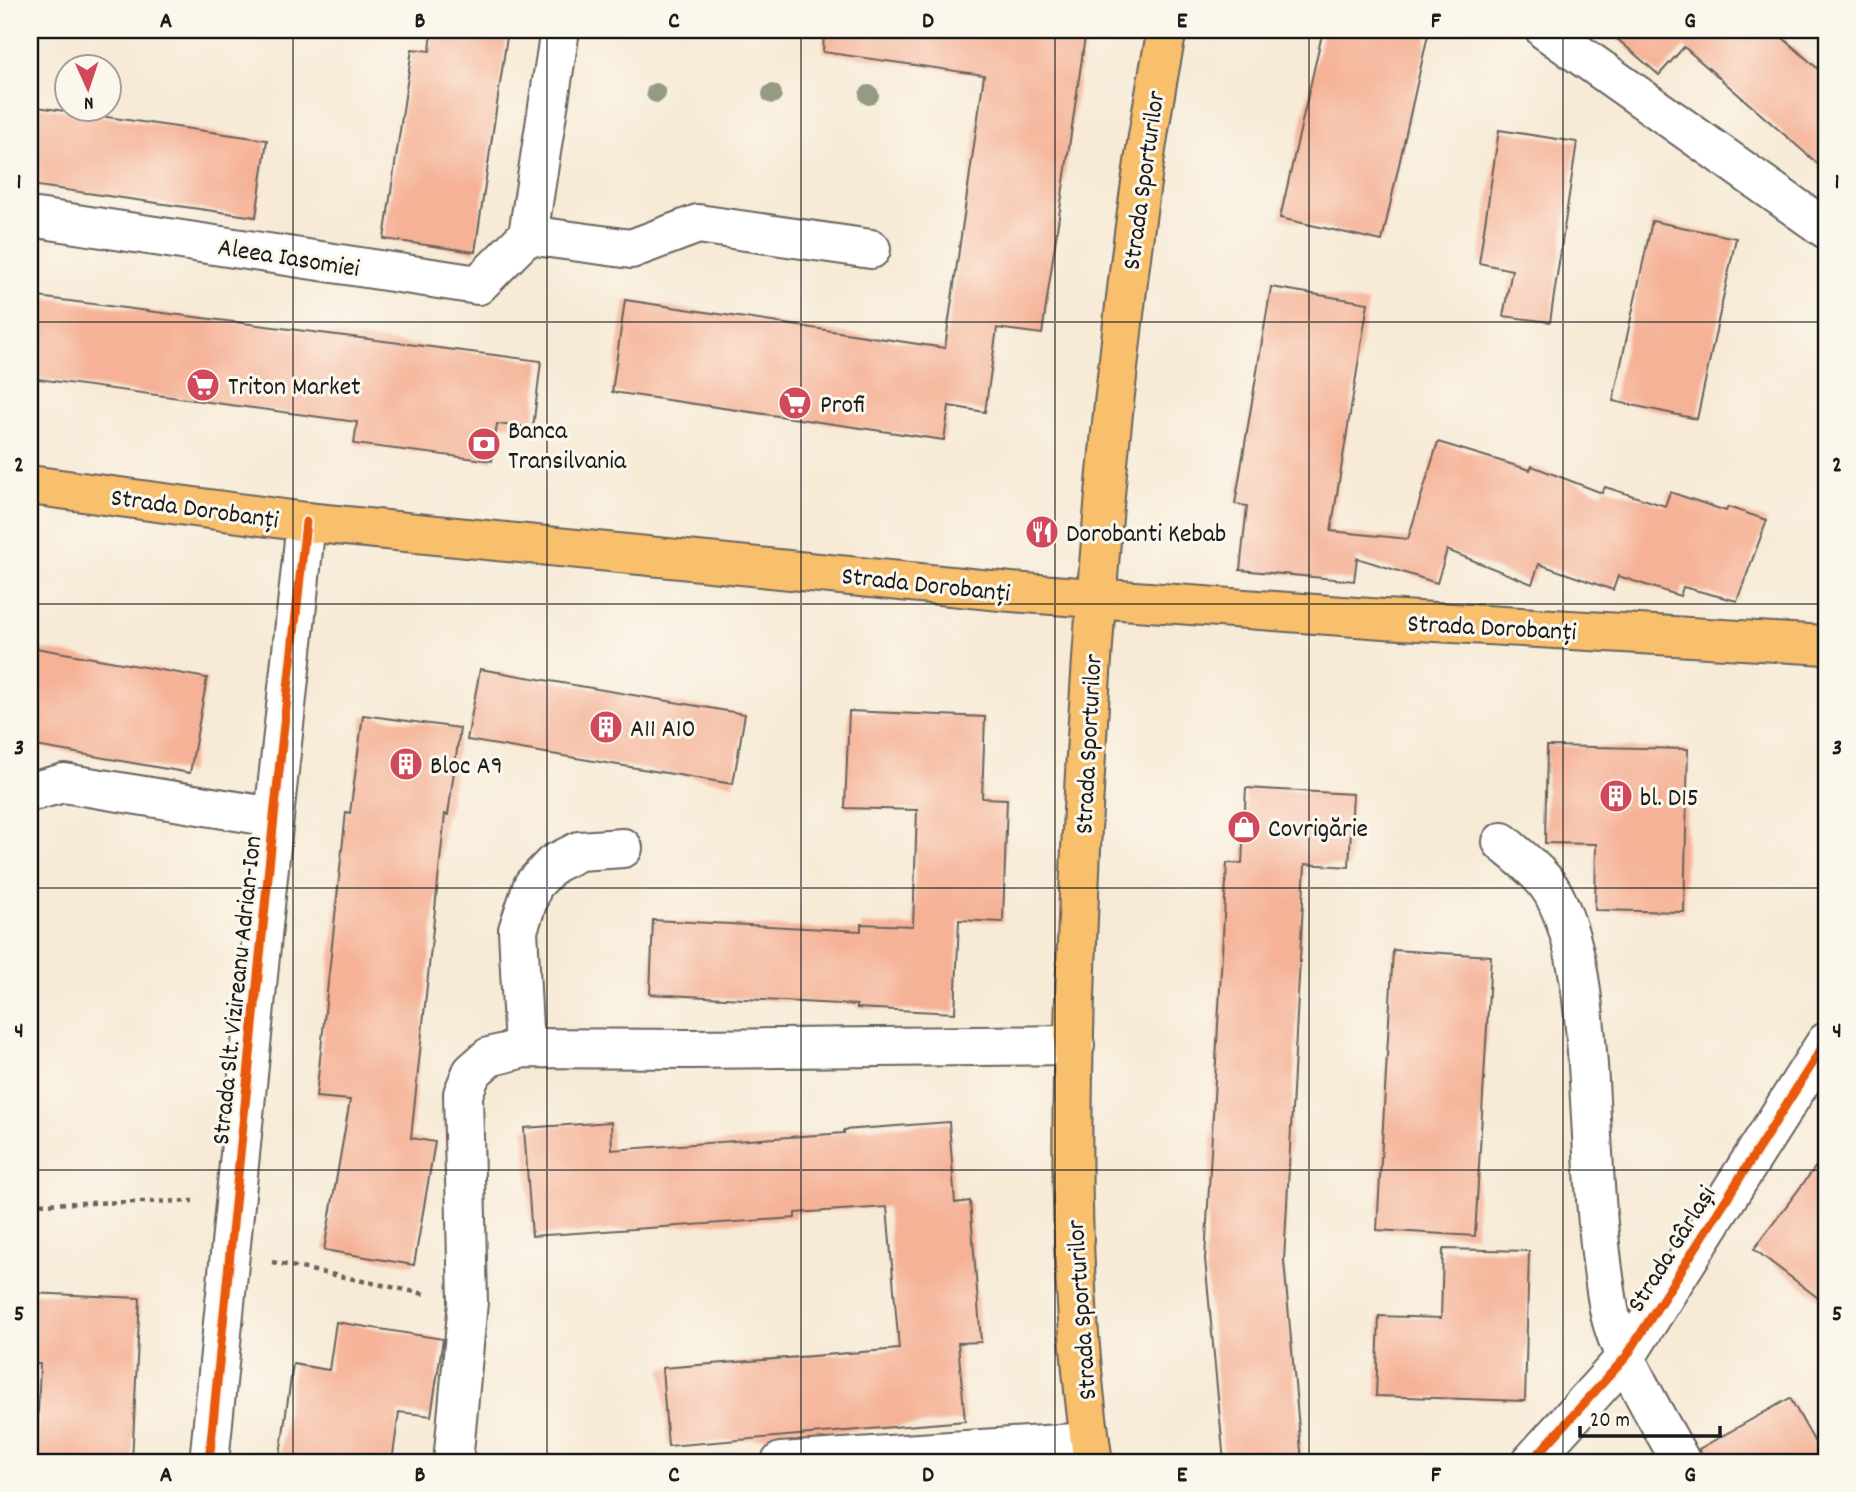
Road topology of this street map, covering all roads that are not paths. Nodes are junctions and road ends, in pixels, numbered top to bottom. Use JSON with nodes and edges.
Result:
{"nodes":[{"id":1,"x":560,"y":30,"type":"edge"},
{"id":2,"x":1167,"y":30,"type":"edge"},
{"id":3,"x":1545,"y":30,"type":"edge"},
{"id":4,"x":30,"y":217,"type":"edge"},
{"id":5,"x":1826,"y":229,"type":"edge"},
{"id":6,"x":528,"y":234,"type":"junction"},
{"id":7,"x":871,"y":249,"type":"dead end"},
{"id":8,"x":30,"y":485,"type":"edge"},
{"id":9,"x":306,"y":522,"type":"junction"},
{"id":10,"x":1095,"y":598,"type":"junction"},
{"id":11,"x":1826,"y":645,"type":"edge"},
{"id":12,"x":30,"y":792,"type":"edge"},
{"id":13,"x":274,"y":817,"type":"junction"},
{"id":14,"x":1502,"y":842,"type":"dead end"},
{"id":15,"x":623,"y":848,"type":"dead end"},
{"id":16,"x":1826,"y":1042,"type":"edge"},
{"id":17,"x":1075,"y":1045,"type":"junction"},
{"id":18,"x":524,"y":1048,"type":"junction"},
{"id":19,"x":1626,"y":1357,"type":"junction"},
{"id":20,"x":1091,"y":1452,"type":"edge"},
{"id":21,"x":209,"y":1462,"type":"edge"},
{"id":22,"x":453,"y":1462,"type":"edge"},
{"id":23,"x":781,"y":1462,"type":"edge"},
{"id":24,"x":1531,"y":1462,"type":"edge"},
{"id":25,"x":1681,"y":1462,"type":"edge"}],
"edges":[{"from":1,"to":6,"type":"street"},
{"from":2,"to":10,"type":"main road","name":"Strada Sporturilor"},
{"from":3,"to":5,"type":"street"},
{"from":4,"to":6,"type":"street","name":"Aleea Iasomiei"},
{"from":6,"to":7,"type":"street"},
{"from":8,"to":9,"type":"main road","name":"Strada Dorobanți"},
{"from":9,"to":10,"type":"main road","name":"Strada Dorobanți"},
{"from":9,"to":13,"type":"street","name":"Strada Slt. Vizireanu Adrian-Ion"},
{"from":10,"to":11,"type":"main road","name":"Strada Dorobanți"},
{"from":10,"to":17,"type":"main road","name":"Strada Sporturilor"},
{"from":12,"to":13,"type":"street"},
{"from":13,"to":21,"type":"street","name":"Strada Slt. Vizireanu Adrian-Ion"},
{"from":14,"to":19,"type":"street"},
{"from":15,"to":18,"type":"street"},
{"from":16,"to":19,"type":"street","name":"Strada Gârlași"},
{"from":17,"to":18,"type":"street"},
{"from":17,"to":20,"type":"main road","name":"Strada Sporturilor"},
{"from":18,"to":22,"type":"street"},
{"from":19,"to":24,"type":"street","name":"Strada Gârlași"},
{"from":19,"to":25,"type":"street"},
{"from":20,"to":23,"type":"street"}]}
